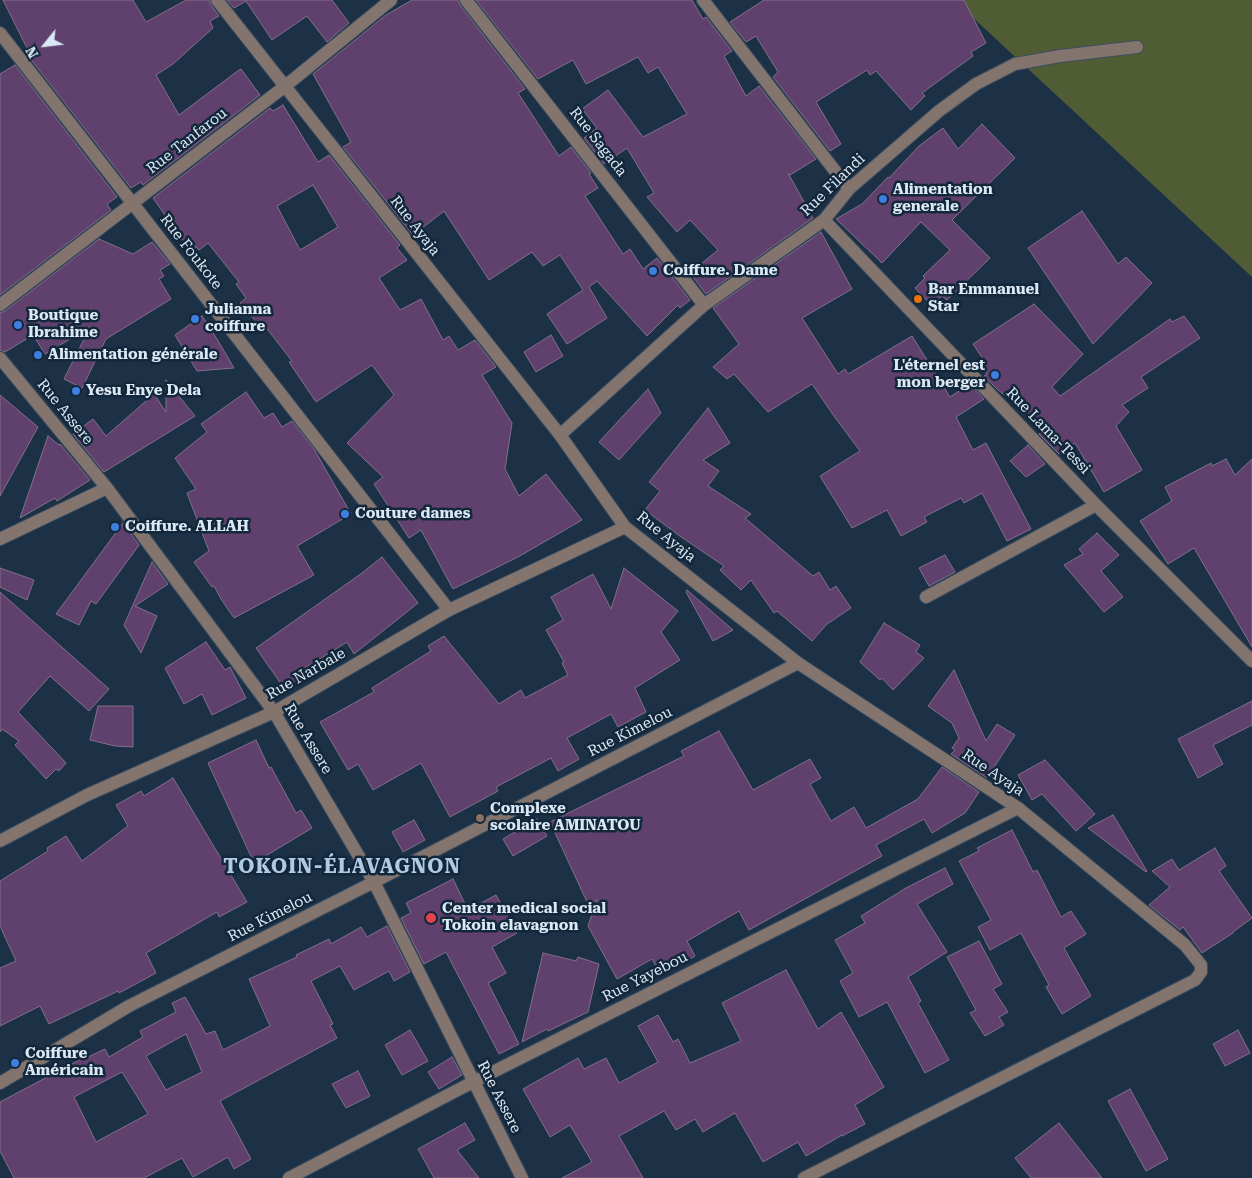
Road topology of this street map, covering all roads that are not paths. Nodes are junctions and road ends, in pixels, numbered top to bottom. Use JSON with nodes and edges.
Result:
{"nodes":[{"id":1,"x":217,"y":0,"type":"edge"},
{"id":2,"x":391,"y":0,"type":"edge"},
{"id":3,"x":466,"y":0,"type":"edge"},
{"id":4,"x":703,"y":0,"type":"edge"},
{"id":5,"x":0,"y":33,"type":"edge"},
{"id":6,"x":1138,"y":47,"type":"dead end"},
{"id":7,"x":284,"y":87,"type":"junction"},
{"id":8,"x":849,"y":189,"type":"junction"},
{"id":9,"x":132,"y":204,"type":"junction"},
{"id":10,"x":824,"y":220,"type":"junction"},
{"id":11,"x":704,"y":304,"type":"junction"},
{"id":12,"x":0,"y":305,"type":"edge"},
{"id":13,"x":0,"y":358,"type":"edge"},
{"id":14,"x":560,"y":435,"type":"junction"},
{"id":15,"x":107,"y":488,"type":"junction"},
{"id":16,"x":1096,"y":506,"type":"junction"},
{"id":17,"x":625,"y":527,"type":"junction"},
{"id":18,"x":0,"y":539,"type":"edge"},
{"id":19,"x":926,"y":597,"type":"dead end"},
{"id":20,"x":449,"y":610,"type":"junction"},
{"id":21,"x":1252,"y":662,"type":"edge"},
{"id":22,"x":798,"y":663,"type":"junction"},
{"id":23,"x":274,"y":712,"type":"junction"},
{"id":24,"x":1018,"y":808,"type":"junction"},
{"id":25,"x":0,"y":841,"type":"edge"},
{"id":26,"x":374,"y":882,"type":"junction"},
{"id":27,"x":473,"y":1082,"type":"junction"},
{"id":28,"x":0,"y":1083,"type":"edge"},
{"id":29,"x":289,"y":1178,"type":"edge"},
{"id":30,"x":522,"y":1178,"type":"edge"},
{"id":31,"x":804,"y":1178,"type":"edge"}],
"edges":[{"from":1,"to":7,"type":"street","name":"Rue Ayaja"},
{"from":2,"to":7,"type":"street","name":"Rue Tanfarou"},
{"from":3,"to":11,"type":"street","name":"Rue Sagada"},
{"from":4,"to":8,"type":"street"},
{"from":5,"to":9,"type":"street","name":"Rue Foukote"},
{"from":6,"to":8,"type":"street","name":"Rue Filandi"},
{"from":7,"to":9,"type":"street","name":"Rue Tanfarou"},
{"from":7,"to":14,"type":"street","name":"Rue Ayaja"},
{"from":8,"to":10,"type":"street","name":"Rue Filandi"},
{"from":9,"to":12,"type":"street","name":"Rue Tanfarou"},
{"from":9,"to":20,"type":"street","name":"Rue Foukote"},
{"from":10,"to":11,"type":"street","name":"Rue Filandi"},
{"from":10,"to":16,"type":"street","name":"Rue Lama-Tessi"},
{"from":11,"to":14,"type":"street","name":"Rue Filandi"},
{"from":13,"to":15,"type":"street","name":"Rue Assere"},
{"from":14,"to":17,"type":"street","name":"Rue Ayaja"},
{"from":15,"to":18,"type":"street"},
{"from":15,"to":23,"type":"street","name":"Rue Assere"},
{"from":16,"to":19,"type":"street"},
{"from":16,"to":21,"type":"street","name":"Rue Lama-Tessi"},
{"from":17,"to":20,"type":"street","name":"Rue Narbale"},
{"from":17,"to":22,"type":"street","name":"Rue Ayaja"},
{"from":20,"to":23,"type":"street","name":"Rue Narbale"},
{"from":22,"to":24,"type":"street","name":"Rue Ayaja"},
{"from":22,"to":26,"type":"street","name":"Rue Kimelou"},
{"from":23,"to":25,"type":"street","name":"Rue Narbale"},
{"from":23,"to":26,"type":"street","name":"Rue Assere"},
{"from":24,"to":27,"type":"street","name":"Rue Yayebou"},
{"from":24,"to":31,"type":"street","name":"Rue Ayaja"},
{"from":26,"to":27,"type":"street","name":"Rue Assere"},
{"from":26,"to":28,"type":"street","name":"Rue Kimelou"},
{"from":27,"to":29,"type":"street","name":"Rue Yayebou"},
{"from":27,"to":30,"type":"street","name":"Rue Assere"}]}
